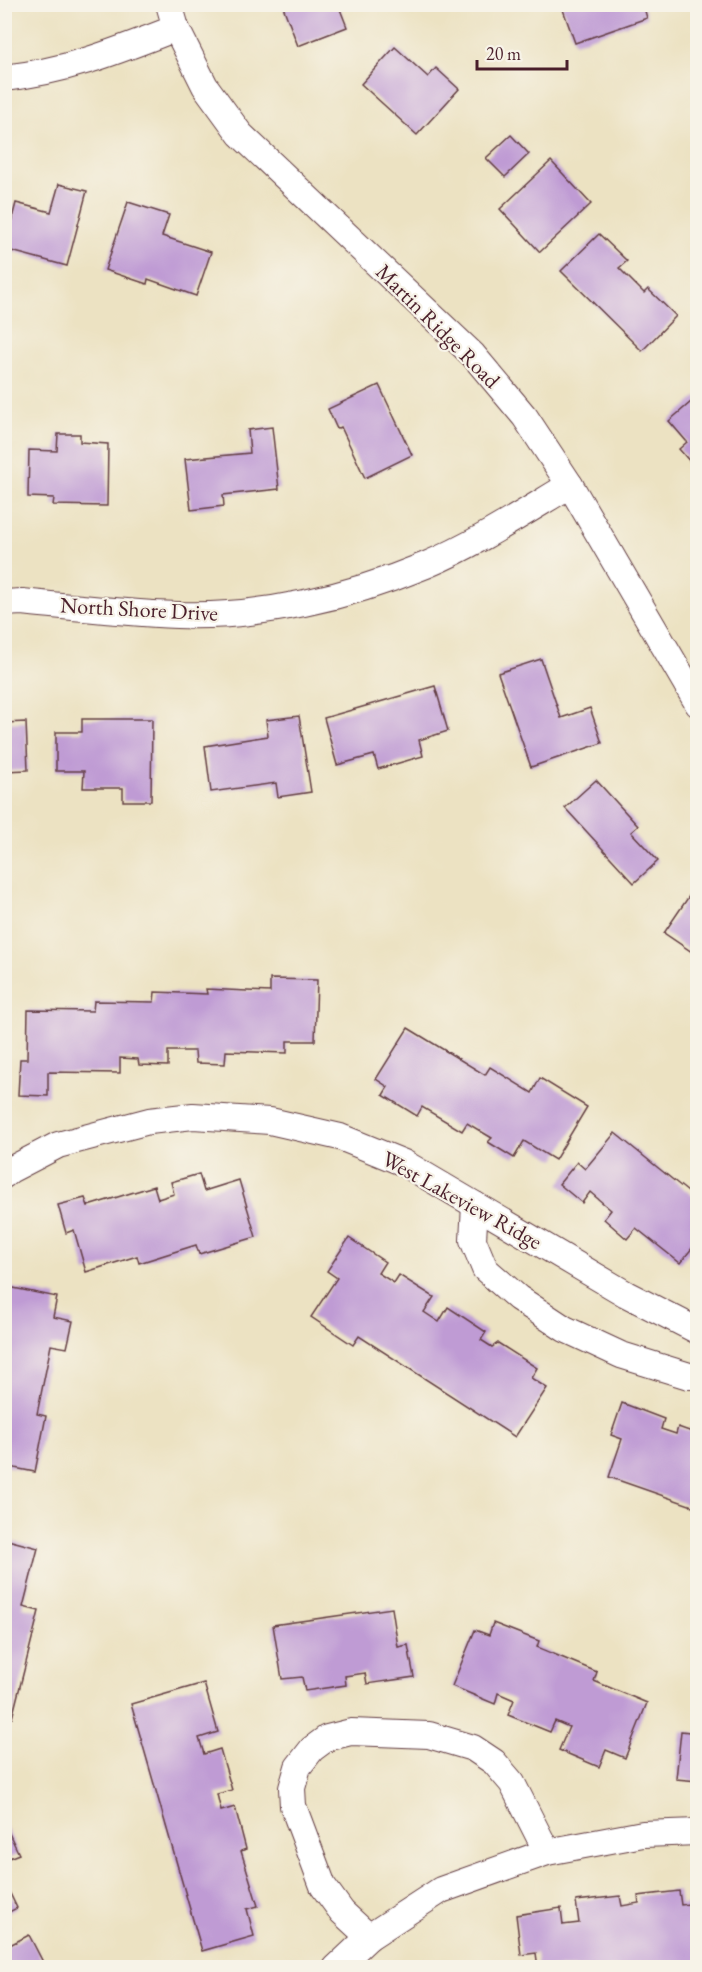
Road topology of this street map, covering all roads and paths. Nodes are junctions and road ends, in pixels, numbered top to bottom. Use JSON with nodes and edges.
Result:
{"nodes":[{"id":1,"x":173,"y":16,"type":"edge"},
{"id":2,"x":4,"y":78,"type":"edge"},
{"id":3,"x":570,"y":485,"type":"junction"},
{"id":4,"x":4,"y":603,"type":"edge"},
{"id":5,"x":689,"y":671,"type":"edge"},
{"id":6,"x":698,"y":704,"type":"edge"},
{"id":7,"x":4,"y":1174,"type":"edge"},
{"id":8,"x":475,"y":1205,"type":"junction"},
{"id":9,"x":698,"y":1331,"type":"edge"},
{"id":10,"x":698,"y":1376,"type":"edge"},
{"id":11,"x":698,"y":1832,"type":"edge"},
{"id":12,"x":547,"y":1852,"type":"junction"},
{"id":13,"x":369,"y":1937,"type":"junction"},
{"id":14,"x":336,"y":1968,"type":"edge"}],
"edges":[{"from":1,"to":2,"type":"street"},
{"from":1,"to":3,"type":"street","name":"Martin Ridge Road"},
{"from":3,"to":4,"type":"street","name":"North Shore Drive"},
{"from":3,"to":5,"type":"street","name":"Martin Ridge Road"},
{"from":5,"to":6,"type":"street","name":"Martin Ridge Road"},
{"from":7,"to":8,"type":"street","name":"West Lakeview Ridge"},
{"from":8,"to":9,"type":"street","name":"West Lakeview Ridge"},
{"from":8,"to":10,"type":"street"},
{"from":11,"to":12,"type":"street"},
{"from":12,"to":13,"type":"street"},
{"from":12,"to":13,"type":"street"},
{"from":13,"to":14,"type":"street"}]}
